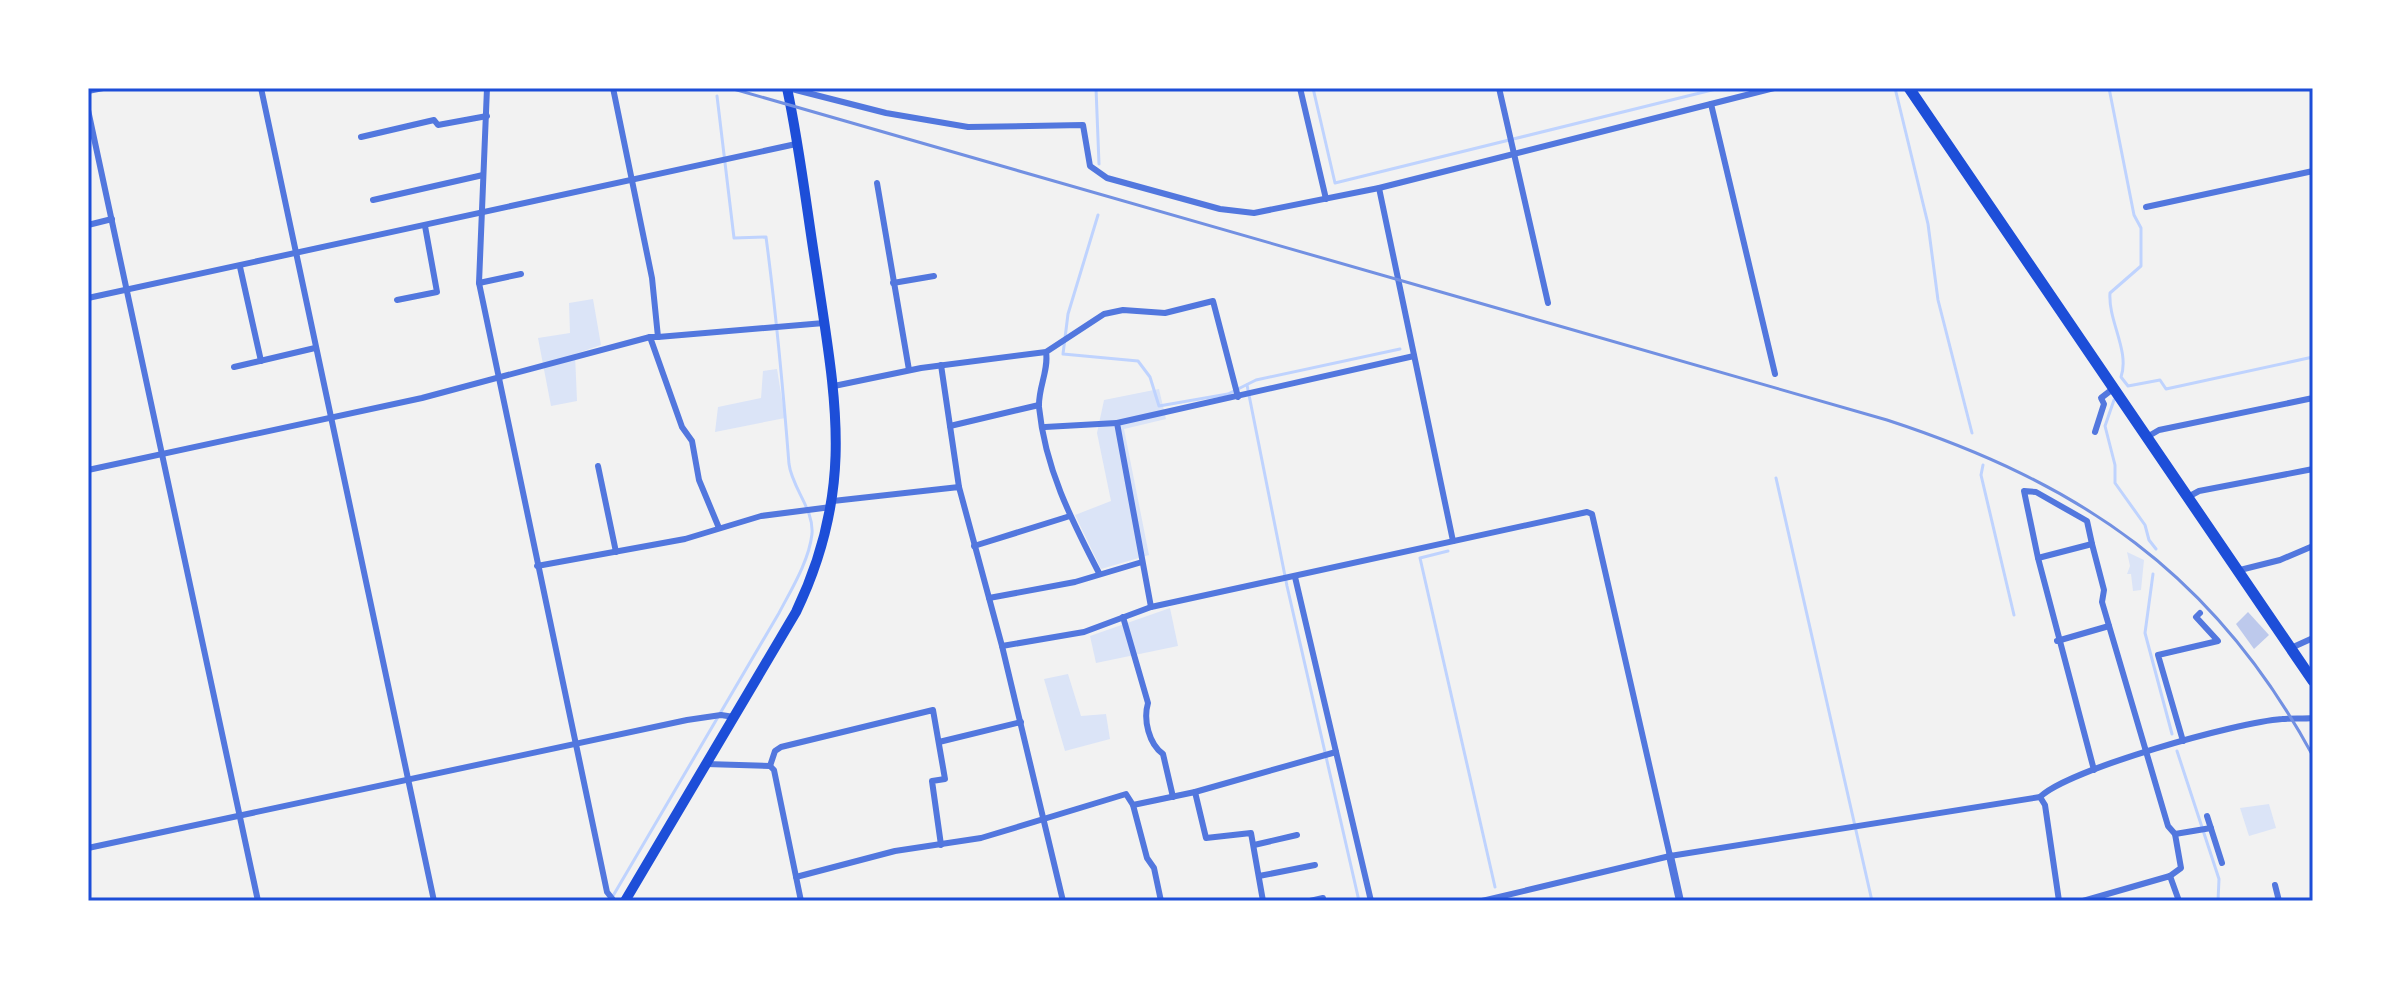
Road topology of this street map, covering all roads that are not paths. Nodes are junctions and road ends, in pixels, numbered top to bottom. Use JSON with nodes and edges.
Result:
{"nodes":[{"id":1,"x":103,"y":88,"type":"edge"},
{"id":2,"x":261,"y":88,"type":"edge"},
{"id":3,"x":487,"y":88,"type":"edge"},
{"id":4,"x":613,"y":88,"type":"edge"},
{"id":5,"x":788,"y":88,"type":"edge"},
{"id":6,"x":1300,"y":88,"type":"edge"},
{"id":7,"x":1499,"y":88,"type":"edge"},
{"id":8,"x":1774,"y":88,"type":"edge"},
{"id":9,"x":1909,"y":88,"type":"edge"},
{"id":10,"x":88,"y":91,"type":"edge"},
{"id":11,"x":1711,"y":104,"type":"junction"},
{"id":12,"x":88,"y":110,"type":"edge"},
{"id":13,"x":487,"y":116,"type":"junction"},
{"id":14,"x":361,"y":137,"type":"dead end"},
{"id":15,"x":796,"y":144,"type":"junction"},
{"id":16,"x":98,"y":153,"type":"junction"},
{"id":17,"x":1514,"y":154,"type":"junction"},
{"id":18,"x":88,"y":156,"type":"edge"},
{"id":19,"x":2313,"y":171,"type":"edge"},
{"id":20,"x":483,"y":175,"type":"junction"},
{"id":21,"x":633,"y":181,"type":"junction"},
{"id":22,"x":877,"y":183,"type":"dead end"},
{"id":23,"x":1379,"y":188,"type":"junction"},
{"id":24,"x":1326,"y":199,"type":"junction"},
{"id":25,"x":373,"y":200,"type":"dead end"},
{"id":26,"x":2146,"y":207,"type":"dead end"},
{"id":27,"x":480,"y":214,"type":"junction"},
{"id":28,"x":112,"y":219,"type":"junction"},
{"id":29,"x":88,"y":225,"type":"edge"},
{"id":30,"x":425,"y":226,"type":"junction"},
{"id":31,"x":298,"y":255,"type":"junction"},
{"id":32,"x":240,"y":267,"type":"junction"},
{"id":33,"x":521,"y":274,"type":"dead end"},
{"id":34,"x":934,"y":276,"type":"dead end"},
{"id":35,"x":479,"y":283,"type":"junction"},
{"id":36,"x":893,"y":283,"type":"junction"},
{"id":37,"x":128,"y":290,"type":"junction"},
{"id":38,"x":88,"y":298,"type":"edge"},
{"id":39,"x":397,"y":300,"type":"dead end"},
{"id":40,"x":1548,"y":303,"type":"dead end"},
{"id":41,"x":824,"y":323,"type":"junction"},
{"id":42,"x":654,"y":337,"type":"junction"},
{"id":43,"x":315,"y":348,"type":"junction"},
{"id":44,"x":1046,"y":352,"type":"junction"},
{"id":45,"x":1414,"y":356,"type":"junction"},
{"id":46,"x":261,"y":361,"type":"junction"},
{"id":47,"x":941,"y":365,"type":"junction"},
{"id":48,"x":234,"y":367,"type":"dead end"},
{"id":49,"x":909,"y":370,"type":"junction"},
{"id":50,"x":1775,"y":374,"type":"dead end"},
{"id":51,"x":498,"y":379,"type":"junction"},
{"id":52,"x":834,"y":386,"type":"junction"},
{"id":53,"x":2114,"y":388,"type":"junction"},
{"id":54,"x":1238,"y":397,"type":"junction"},
{"id":55,"x":2313,"y":398,"type":"edge"},
{"id":56,"x":1039,"y":405,"type":"junction"},
{"id":57,"x":331,"y":418,"type":"junction"},
{"id":58,"x":1117,"y":423,"type":"junction"},
{"id":59,"x":950,"y":426,"type":"junction"},
{"id":60,"x":1045,"y":427,"type":"junction"},
{"id":61,"x":2095,"y":432,"type":"dead end"},
{"id":62,"x":2147,"y":437,"type":"junction"},
{"id":63,"x":163,"y":453,"type":"junction"},
{"id":64,"x":598,"y":466,"type":"dead end"},
{"id":65,"x":2313,"y":469,"type":"edge"},
{"id":66,"x":88,"y":470,"type":"edge"},
{"id":67,"x":959,"y":487,"type":"junction"},
{"id":68,"x":2188,"y":497,"type":"junction"},
{"id":69,"x":833,"y":504,"type":"junction"},
{"id":70,"x":1070,"y":516,"type":"junction"},
{"id":71,"x":719,"y":528,"type":"junction"},
{"id":72,"x":1453,"y":541,"type":"junction"},
{"id":73,"x":2092,"y":544,"type":"junction"},
{"id":74,"x":974,"y":546,"type":"junction"},
{"id":75,"x":2313,"y":546,"type":"edge"},
{"id":76,"x":616,"y":552,"type":"junction"},
{"id":77,"x":2038,"y":558,"type":"junction"},
{"id":78,"x":1142,"y":562,"type":"junction"},
{"id":79,"x":537,"y":566,"type":"junction"},
{"id":80,"x":2236,"y":571,"type":"junction"},
{"id":81,"x":1099,"y":573,"type":"junction"},
{"id":82,"x":1295,"y":577,"type":"junction"},
{"id":83,"x":989,"y":598,"type":"junction"},
{"id":84,"x":1151,"y":607,"type":"junction"},
{"id":85,"x":2200,"y":613,"type":"dead end"},
{"id":86,"x":1123,"y":617,"type":"junction"},
{"id":87,"x":2109,"y":626,"type":"junction"},
{"id":88,"x":2313,"y":638,"type":"edge"},
{"id":89,"x":2057,"y":641,"type":"junction"},
{"id":90,"x":1002,"y":646,"type":"junction"},
{"id":91,"x":2291,"y":648,"type":"junction"},
{"id":92,"x":2313,"y":681,"type":"edge"},
{"id":93,"x":734,"y":717,"type":"junction"},
{"id":94,"x":2313,"y":718,"type":"edge"},
{"id":95,"x":1021,"y":722,"type":"junction"},
{"id":96,"x":2183,"y":741,"type":"junction"},
{"id":97,"x":939,"y":742,"type":"junction"},
{"id":98,"x":576,"y":745,"type":"junction"},
{"id":99,"x":1336,"y":752,"type":"junction"},
{"id":100,"x":2144,"y":753,"type":"junction"},
{"id":101,"x":706,"y":764,"type":"junction"},
{"id":102,"x":770,"y":766,"type":"junction"},
{"id":103,"x":2094,"y":770,"type":"junction"},
{"id":104,"x":409,"y":781,"type":"junction"},
{"id":105,"x":1195,"y":792,"type":"junction"},
{"id":106,"x":1173,"y":797,"type":"junction"},
{"id":107,"x":2040,"y":797,"type":"junction"},
{"id":108,"x":1133,"y":805,"type":"junction"},
{"id":109,"x":2207,"y":816,"type":"dead end"},
{"id":110,"x":240,"y":817,"type":"junction"},
{"id":111,"x":1044,"y":819,"type":"junction"},
{"id":112,"x":2211,"y":828,"type":"junction"},
{"id":113,"x":2175,"y":834,"type":"junction"},
{"id":114,"x":1297,"y":835,"type":"dead end"},
{"id":115,"x":941,"y":845,"type":"junction"},
{"id":116,"x":1254,"y":845,"type":"junction"},
{"id":117,"x":88,"y":848,"type":"edge"},
{"id":118,"x":1670,"y":856,"type":"junction"},
{"id":119,"x":2222,"y":863,"type":"dead end"},
{"id":120,"x":1315,"y":865,"type":"dead end"},
{"id":121,"x":1259,"y":876,"type":"junction"},
{"id":122,"x":2170,"y":876,"type":"junction"},
{"id":123,"x":796,"y":877,"type":"junction"},
{"id":124,"x":2275,"y":885,"type":"dead end"},
{"id":125,"x":1323,"y":898,"type":"dead end"},
{"id":126,"x":612,"y":899,"type":"edge"},
{"id":127,"x":1486,"y":900,"type":"edge"},
{"id":128,"x":258,"y":901,"type":"edge"},
{"id":129,"x":434,"y":901,"type":"edge"},
{"id":130,"x":625,"y":901,"type":"edge"},
{"id":131,"x":801,"y":901,"type":"edge"},
{"id":132,"x":1063,"y":901,"type":"edge"},
{"id":133,"x":1161,"y":901,"type":"edge"},
{"id":134,"x":1263,"y":901,"type":"edge"},
{"id":135,"x":1310,"y":901,"type":"edge"},
{"id":136,"x":1371,"y":901,"type":"edge"},
{"id":137,"x":1680,"y":901,"type":"edge"},
{"id":138,"x":2059,"y":901,"type":"edge"},
{"id":139,"x":2083,"y":901,"type":"edge"},
{"id":140,"x":2179,"y":901,"type":"edge"},
{"id":141,"x":2279,"y":901,"type":"edge"}],
"edges":[{"from":1,"to":10,"type":"street"},
{"from":2,"to":31,"type":"street"},
{"from":3,"to":13,"type":"street"},
{"from":4,"to":21,"type":"street"},
{"from":5,"to":15,"type":"main road"},
{"from":5,"to":24,"type":"street"},
{"from":6,"to":24,"type":"street"},
{"from":7,"to":17,"type":"street"},
{"from":8,"to":11,"type":"street"},
{"from":9,"to":53,"type":"highway"},
{"from":11,"to":17,"type":"street"},
{"from":11,"to":50,"type":"street"},
{"from":12,"to":16,"type":"street"},
{"from":13,"to":14,"type":"street"},
{"from":13,"to":20,"type":"street"},
{"from":15,"to":21,"type":"street"},
{"from":15,"to":41,"type":"main road"},
{"from":16,"to":18,"type":"street"},
{"from":16,"to":28,"type":"street"},
{"from":17,"to":23,"type":"street"},
{"from":17,"to":40,"type":"street"},
{"from":19,"to":26,"type":"street"},
{"from":20,"to":25,"type":"street"},
{"from":20,"to":27,"type":"street"},
{"from":21,"to":27,"type":"street"},
{"from":21,"to":42,"type":"street"},
{"from":22,"to":36,"type":"street"},
{"from":23,"to":24,"type":"street"},
{"from":23,"to":45,"type":"street"},
{"from":27,"to":30,"type":"street"},
{"from":27,"to":35,"type":"street"},
{"from":28,"to":29,"type":"street"},
{"from":28,"to":37,"type":"street"},
{"from":30,"to":31,"type":"street"},
{"from":30,"to":39,"type":"street"},
{"from":31,"to":32,"type":"street"},
{"from":31,"to":43,"type":"street"},
{"from":32,"to":37,"type":"street"},
{"from":32,"to":46,"type":"street"},
{"from":33,"to":35,"type":"street"},
{"from":34,"to":36,"type":"street"},
{"from":35,"to":51,"type":"street"},
{"from":36,"to":49,"type":"street"},
{"from":37,"to":38,"type":"street"},
{"from":37,"to":63,"type":"street"},
{"from":41,"to":42,"type":"street"},
{"from":41,"to":52,"type":"main road"},
{"from":42,"to":51,"type":"street"},
{"from":42,"to":71,"type":"street"},
{"from":43,"to":46,"type":"street"},
{"from":43,"to":57,"type":"street"},
{"from":44,"to":47,"type":"street"},
{"from":44,"to":54,"type":"street"},
{"from":44,"to":56,"type":"street"},
{"from":45,"to":54,"type":"street"},
{"from":45,"to":72,"type":"street"},
{"from":46,"to":48,"type":"street"},
{"from":47,"to":49,"type":"street"},
{"from":47,"to":59,"type":"street"},
{"from":49,"to":52,"type":"street"},
{"from":51,"to":57,"type":"street"},
{"from":51,"to":79,"type":"street"},
{"from":52,"to":69,"type":"main road"},
{"from":53,"to":61,"type":"street"},
{"from":53,"to":62,"type":"highway"},
{"from":54,"to":58,"type":"street"},
{"from":55,"to":62,"type":"street"},
{"from":56,"to":59,"type":"street"},
{"from":56,"to":60,"type":"street"},
{"from":57,"to":63,"type":"street"},
{"from":57,"to":104,"type":"street"},
{"from":58,"to":60,"type":"street"},
{"from":58,"to":78,"type":"street"},
{"from":59,"to":67,"type":"street"},
{"from":60,"to":70,"type":"street"},
{"from":62,"to":68,"type":"highway"},
{"from":63,"to":66,"type":"street"},
{"from":63,"to":110,"type":"street"},
{"from":64,"to":76,"type":"street"},
{"from":65,"to":68,"type":"street"},
{"from":67,"to":69,"type":"street"},
{"from":67,"to":74,"type":"street"},
{"from":68,"to":80,"type":"highway"},
{"from":69,"to":71,"type":"street"},
{"from":69,"to":93,"type":"main road"},
{"from":70,"to":74,"type":"street"},
{"from":70,"to":81,"type":"street"},
{"from":71,"to":76,"type":"street"},
{"from":72,"to":82,"type":"street"},
{"from":72,"to":118,"type":"street"},
{"from":73,"to":77,"type":"street"},
{"from":73,"to":77,"type":"street"},
{"from":73,"to":87,"type":"street"},
{"from":74,"to":83,"type":"street"},
{"from":75,"to":80,"type":"street"},
{"from":76,"to":79,"type":"street"},
{"from":77,"to":89,"type":"street"},
{"from":78,"to":81,"type":"street"},
{"from":78,"to":84,"type":"street"},
{"from":79,"to":98,"type":"street"},
{"from":80,"to":91,"type":"highway"},
{"from":81,"to":83,"type":"street"},
{"from":82,"to":84,"type":"street"},
{"from":82,"to":99,"type":"street"},
{"from":83,"to":90,"type":"street"},
{"from":84,"to":86,"type":"street"},
{"from":85,"to":96,"type":"street"},
{"from":86,"to":90,"type":"street"},
{"from":86,"to":106,"type":"street"},
{"from":87,"to":89,"type":"street"},
{"from":87,"to":100,"type":"street"},
{"from":88,"to":91,"type":"street"},
{"from":89,"to":103,"type":"street"},
{"from":90,"to":95,"type":"street"},
{"from":91,"to":92,"type":"highway"},
{"from":93,"to":98,"type":"street"},
{"from":93,"to":101,"type":"main road"},
{"from":94,"to":96,"type":"street"},
{"from":95,"to":97,"type":"street"},
{"from":95,"to":111,"type":"street"},
{"from":96,"to":100,"type":"street"},
{"from":97,"to":102,"type":"street"},
{"from":97,"to":115,"type":"street"},
{"from":98,"to":104,"type":"street"},
{"from":98,"to":126,"type":"street"},
{"from":99,"to":105,"type":"street"},
{"from":99,"to":136,"type":"street"},
{"from":100,"to":103,"type":"street"},
{"from":100,"to":113,"type":"street"},
{"from":101,"to":102,"type":"street"},
{"from":101,"to":130,"type":"main road"},
{"from":102,"to":123,"type":"street"},
{"from":103,"to":107,"type":"street"},
{"from":104,"to":110,"type":"street"},
{"from":104,"to":129,"type":"street"},
{"from":105,"to":106,"type":"street"},
{"from":105,"to":116,"type":"street"},
{"from":106,"to":108,"type":"street"},
{"from":107,"to":118,"type":"street"},
{"from":107,"to":138,"type":"street"},
{"from":108,"to":111,"type":"street"},
{"from":108,"to":133,"type":"street"},
{"from":109,"to":112,"type":"street"},
{"from":110,"to":117,"type":"street"},
{"from":110,"to":128,"type":"street"},
{"from":111,"to":115,"type":"street"},
{"from":111,"to":132,"type":"street"},
{"from":112,"to":113,"type":"street"},
{"from":112,"to":119,"type":"street"},
{"from":113,"to":122,"type":"street"},
{"from":114,"to":116,"type":"street"},
{"from":115,"to":123,"type":"street"},
{"from":116,"to":121,"type":"street"},
{"from":118,"to":127,"type":"street"},
{"from":118,"to":137,"type":"street"},
{"from":120,"to":121,"type":"street"},
{"from":121,"to":134,"type":"street"},
{"from":122,"to":139,"type":"street"},
{"from":122,"to":140,"type":"street"},
{"from":123,"to":131,"type":"street"},
{"from":124,"to":141,"type":"street"},
{"from":125,"to":135,"type":"street"}]}
